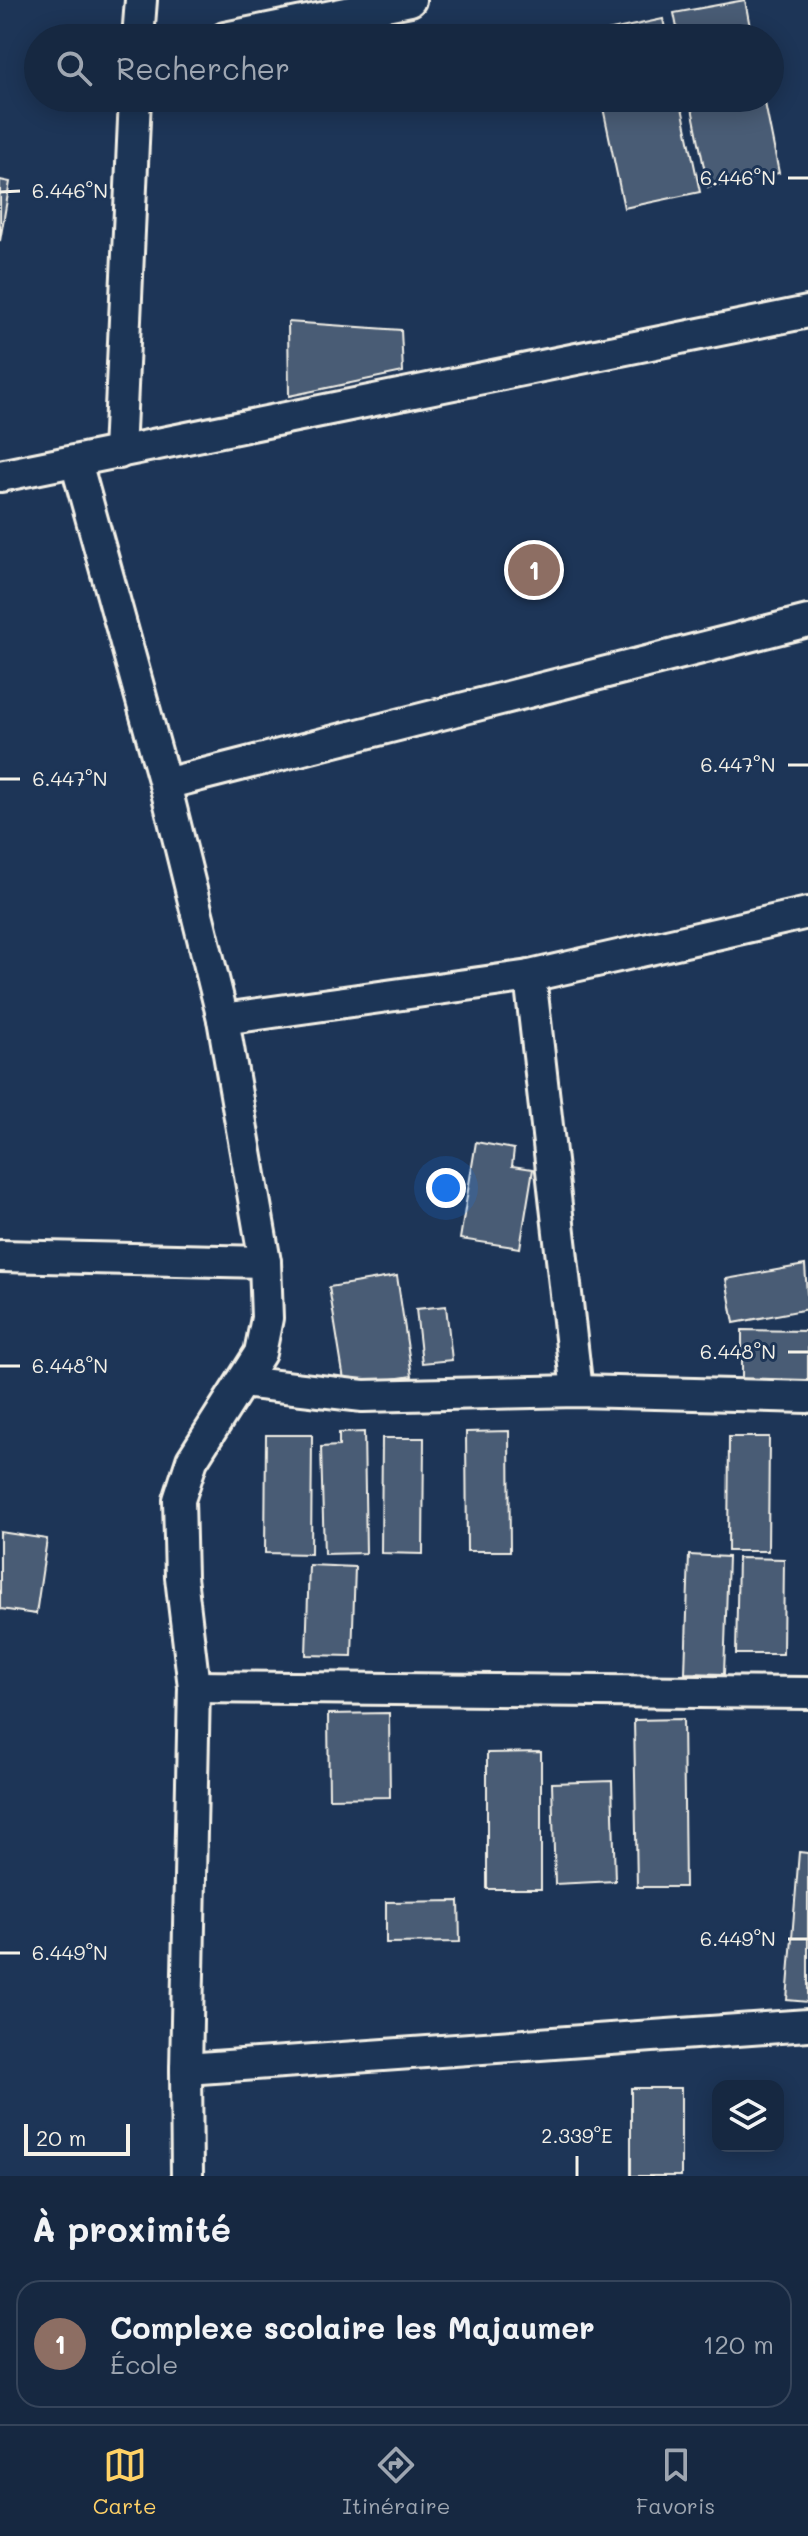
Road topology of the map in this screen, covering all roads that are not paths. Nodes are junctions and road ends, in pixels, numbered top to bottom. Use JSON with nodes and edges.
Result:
{"nodes":[{"id":1,"x":141,"y":0,"type":"edge"},
{"id":2,"x":410,"y":0,"type":"edge"},
{"id":3,"x":139,"y":24,"type":"edge"},
{"id":4,"x":293,"y":24,"type":"edge"},
{"id":5,"x":134,"y":112,"type":"edge"},
{"id":6,"x":808,"y":312,"type":"edge"},
{"id":7,"x":119,"y":453,"type":"junction"},
{"id":8,"x":76,"y":462,"type":"junction"},
{"id":9,"x":0,"y":476,"type":"edge"},
{"id":10,"x":808,"y":621,"type":"edge"},
{"id":11,"x":165,"y":784,"type":"junction"},
{"id":12,"x":808,"y":913,"type":"edge"},
{"id":13,"x":530,"y":976,"type":"junction"},
{"id":14,"x":223,"y":1019,"type":"junction"},
{"id":15,"x":0,"y":1256,"type":"edge"},
{"id":16,"x":265,"y":1262,"type":"junction"},
{"id":17,"x":242,"y":1382,"type":"junction"},
{"id":18,"x":577,"y":1391,"type":"junction"},
{"id":19,"x":808,"y":1397,"type":"edge"},
{"id":20,"x":194,"y":1687,"type":"junction"},
{"id":21,"x":808,"y":1693,"type":"edge"},
{"id":22,"x":808,"y":2025,"type":"edge"},
{"id":23,"x":186,"y":2069,"type":"junction"},
{"id":24,"x":187,"y":2176,"type":"edge"}],
"edges":[{"from":1,"to":3,"type":"street"},
{"from":2,"to":4,"type":"street"},
{"from":5,"to":7,"type":"street"},
{"from":6,"to":7,"type":"street"},
{"from":7,"to":8,"type":"street"},
{"from":8,"to":9,"type":"street"},
{"from":8,"to":11,"type":"street"},
{"from":10,"to":11,"type":"street"},
{"from":11,"to":14,"type":"street"},
{"from":12,"to":13,"type":"street"},
{"from":13,"to":14,"type":"street"},
{"from":13,"to":18,"type":"street"},
{"from":14,"to":16,"type":"street"},
{"from":15,"to":16,"type":"street"},
{"from":16,"to":17,"type":"street"},
{"from":17,"to":18,"type":"street"},
{"from":17,"to":20,"type":"street"},
{"from":18,"to":19,"type":"street"},
{"from":20,"to":21,"type":"street"},
{"from":20,"to":23,"type":"street"},
{"from":22,"to":23,"type":"street"},
{"from":23,"to":24,"type":"street"}]}
